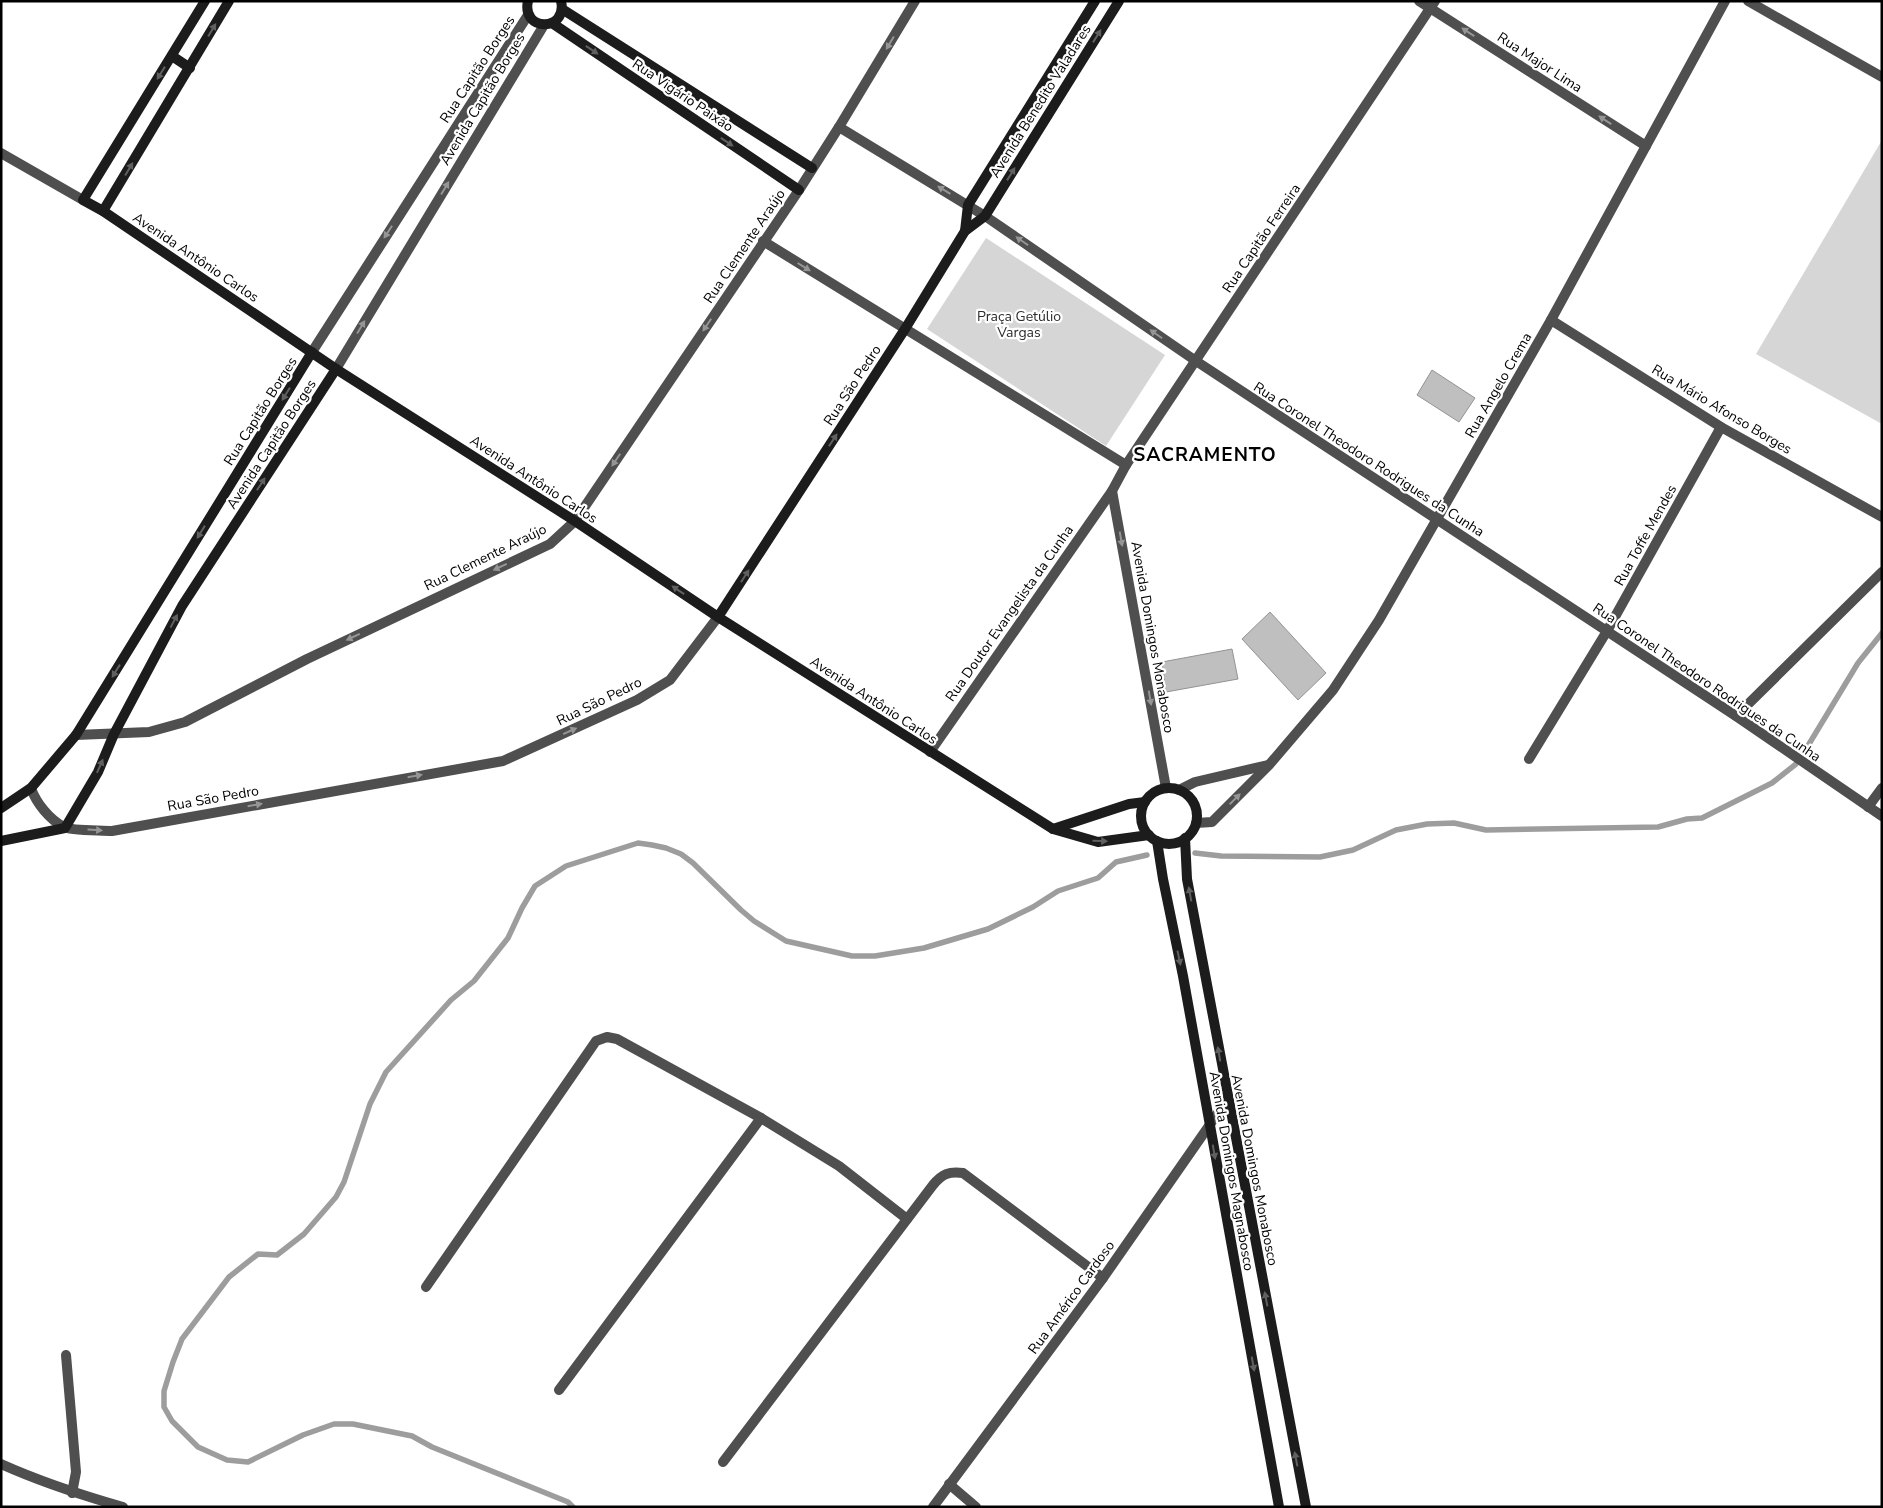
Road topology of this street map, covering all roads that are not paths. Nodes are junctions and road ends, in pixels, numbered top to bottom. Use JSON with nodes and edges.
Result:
{"nodes":[{"id":1,"x":205,"y":1,"type":"edge"},
{"id":2,"x":229,"y":1,"type":"edge"},
{"id":3,"x":516,"y":1,"type":"edge"},
{"id":4,"x":915,"y":1,"type":"edge"},
{"id":5,"x":1095,"y":1,"type":"edge"},
{"id":6,"x":1119,"y":1,"type":"edge"},
{"id":7,"x":1419,"y":1,"type":"edge"},
{"id":8,"x":1725,"y":1,"type":"edge"},
{"id":9,"x":1748,"y":1,"type":"edge"},
{"id":10,"x":561,"y":5,"type":"edge"},
{"id":11,"x":1433,"y":5,"type":"edge"},
{"id":12,"x":528,"y":8,"type":"edge"},
{"id":13,"x":548,"y":24,"type":"junction"},
{"id":14,"x":172,"y":56,"type":"junction"},
{"id":15,"x":190,"y":68,"type":"junction"},
{"id":16,"x":1882,"y":77,"type":"edge"},
{"id":17,"x":839,"y":127,"type":"junction"},
{"id":18,"x":1646,"y":146,"type":"junction"},
{"id":19,"x":1,"y":153,"type":"edge"},
{"id":20,"x":812,"y":168,"type":"junction"},
{"id":21,"x":799,"y":190,"type":"junction"},
{"id":22,"x":83,"y":200,"type":"junction"},
{"id":23,"x":968,"y":205,"type":"junction"},
{"id":24,"x":103,"y":211,"type":"junction"},
{"id":25,"x":985,"y":216,"type":"junction"},
{"id":26,"x":965,"y":231,"type":"junction"},
{"id":27,"x":763,"y":241,"type":"junction"},
{"id":28,"x":1551,"y":320,"type":"junction"},
{"id":29,"x":905,"y":329,"type":"junction"},
{"id":30,"x":312,"y":352,"type":"junction"},
{"id":31,"x":1196,"y":361,"type":"junction"},
{"id":32,"x":336,"y":369,"type":"junction"},
{"id":33,"x":1721,"y":427,"type":"junction"},
{"id":34,"x":1126,"y":465,"type":"junction"},
{"id":35,"x":1112,"y":491,"type":"junction"},
{"id":36,"x":1882,"y":517,"type":"edge"},
{"id":37,"x":1437,"y":521,"type":"junction"},
{"id":38,"x":575,"y":522,"type":"junction"},
{"id":39,"x":1882,"y":572,"type":"edge"},
{"id":40,"x":718,"y":617,"type":"junction"},
{"id":41,"x":1607,"y":631,"type":"junction"},
{"id":42,"x":1736,"y":716,"type":"junction"},
{"id":43,"x":114,"y":734,"type":"junction"},
{"id":44,"x":76,"y":735,"type":"junction"},
{"id":45,"x":930,"y":752,"type":"junction"},
{"id":46,"x":1529,"y":758,"type":"dead end"},
{"id":47,"x":1269,"y":765,"type":"junction"},
{"id":48,"x":31,"y":788,"type":"junction"},
{"id":49,"x":1166,"y":788,"type":"junction"},
{"id":50,"x":1882,"y":788,"type":"edge"},
{"id":51,"x":1179,"y":790,"type":"junction"},
{"id":52,"x":1145,"y":802,"type":"junction"},
{"id":53,"x":1868,"y":807,"type":"junction"},
{"id":54,"x":1,"y":808,"type":"edge"},
{"id":55,"x":1882,"y":816,"type":"edge"},
{"id":56,"x":1196,"y":823,"type":"junction"},
{"id":57,"x":65,"y":828,"type":"junction"},
{"id":58,"x":1053,"y":829,"type":"junction"},
{"id":59,"x":1153,"y":838,"type":"junction"},
{"id":60,"x":1185,"y":838,"type":"junction"},
{"id":61,"x":1,"y":841,"type":"edge"},
{"id":62,"x":1228,"y":1100,"type":"junction"},
{"id":63,"x":761,"y":1118,"type":"junction"},
{"id":64,"x":1210,"y":1126,"type":"junction"},
{"id":65,"x":907,"y":1219,"type":"junction"},
{"id":66,"x":1102,"y":1278,"type":"junction"},
{"id":67,"x":426,"y":1287,"type":"dead end"},
{"id":68,"x":66,"y":1355,"type":"dead end"},
{"id":69,"x":559,"y":1390,"type":"dead end"},
{"id":70,"x":723,"y":1462,"type":"dead end"},
{"id":71,"x":1,"y":1464,"type":"edge"},
{"id":72,"x":949,"y":1484,"type":"junction"},
{"id":73,"x":72,"y":1493,"type":"junction"},
{"id":74,"x":123,"y":1507,"type":"edge"},
{"id":75,"x":933,"y":1507,"type":"edge"},
{"id":76,"x":976,"y":1507,"type":"edge"},
{"id":77,"x":1279,"y":1507,"type":"edge"},
{"id":78,"x":1306,"y":1507,"type":"edge"}],
"edges":[{"from":1,"to":14,"type":"main road"},
{"from":15,"to":2,"type":"main road","one_way":true},
{"from":3,"to":12,"type":"main road"},
{"from":4,"to":17,"type":"street","name":"Rua Clemente Araújo","one_way":true},
{"from":5,"to":23,"type":"main road","name":"Avenida Benedito Valadares"},
{"from":25,"to":6,"type":"main road","name":"Avenida Benedito Valadares","one_way":true},
{"from":7,"to":11,"type":"street","name":"Rua Major Lima"},
{"from":8,"to":18,"type":"street","name":"Rua Angelo Crema"},
{"from":9,"to":16,"type":"street"},
{"from":10,"to":13,"type":"main road"},
{"from":10,"to":20,"type":"main road","name":"Rua Vigário Paixão"},
{"from":18,"to":11,"type":"street","name":"Rua Major Lima","one_way":true},
{"from":11,"to":31,"type":"street","name":"Rua Capitão Ferreira"},
{"from":12,"to":13,"type":"main road","name":"Rua Vigário Paixão"},
{"from":12,"to":30,"type":"street","name":"Rua Capitão Borges","one_way":true},
{"from":13,"to":21,"type":"main road","name":"Rua Vigário Paixão","one_way":true},
{"from":32,"to":13,"type":"street","name":"Avenida Capitão Borges","one_way":true},
{"from":14,"to":15,"type":"main road"},
{"from":14,"to":22,"type":"main road","one_way":true},
{"from":24,"to":15,"type":"main road","one_way":true},
{"from":17,"to":20,"type":"street","name":"Rua Clemente Araújo"},
{"from":23,"to":17,"type":"street","name":"Rua Coronel Theodoro Rodrigues da Cunha","one_way":true},
{"from":18,"to":28,"type":"street","name":"Rua Angelo Crema"},
{"from":19,"to":22,"type":"street","name":"Avenida Antônio Carlos"},
{"from":20,"to":21,"type":"street","name":"Rua Clemente Araújo"},
{"from":21,"to":27,"type":"street","name":"Rua Clemente Araújo"},
{"from":22,"to":24,"type":"main road","name":"Avenida Antônio Carlos"},
{"from":23,"to":25,"type":"street","name":"Rua Coronel Theodoro Rodrigues da Cunha"},
{"from":23,"to":26,"type":"main road","name":"Rua São Pedro"},
{"from":24,"to":30,"type":"main road","name":"Avenida Antônio Carlos"},
{"from":25,"to":26,"type":"main road","name":"Rua São Pedro"},
{"from":31,"to":25,"type":"street","name":"Rua Coronel Theodoro Rodrigues da Cunha","one_way":true},
{"from":26,"to":29,"type":"main road","name":"Rua São Pedro"},
{"from":27,"to":29,"type":"street","one_way":true},
{"from":27,"to":38,"type":"street","name":"Rua Clemente Araújo","one_way":true},
{"from":28,"to":33,"type":"street","name":"Rua Mário Afonso Borges"},
{"from":28,"to":37,"type":"street","name":"Rua Angelo Crema"},
{"from":29,"to":34,"type":"street"},
{"from":40,"to":29,"type":"main road","name":"Rua São Pedro","one_way":true},
{"from":30,"to":32,"type":"main road","name":"Avenida Antônio Carlos"},
{"from":30,"to":44,"type":"main road","name":"Rua Capitão Borges","one_way":true},
{"from":31,"to":34,"type":"street","name":"Rua Capitão Ferreira"},
{"from":31,"to":37,"type":"street","name":"Rua Coronel Theodoro Rodrigues da Cunha"},
{"from":32,"to":38,"type":"main road","name":"Avenida Antônio Carlos"},
{"from":43,"to":32,"type":"main road","name":"Avenida Capitão Borges","one_way":true},
{"from":33,"to":36,"type":"street","name":"Rua Mário Afonso Borges"},
{"from":33,"to":41,"type":"street","name":"Rua Toffe Mendes"},
{"from":34,"to":35,"type":"street","name":"Rua Capitão Ferreira"},
{"from":35,"to":45,"type":"street","name":"Rua Doutor Evangelista da Cunha"},
{"from":35,"to":49,"type":"street","name":"Avenida Domingos Monabosco","one_way":true},
{"from":37,"to":41,"type":"street","name":"Rua Coronel Theodoro Rodrigues da Cunha"},
{"from":37,"to":47,"type":"street","name":"Rua Angelo Crema"},
{"from":40,"to":38,"type":"main road","name":"Avenida Antônio Carlos","one_way":true},
{"from":38,"to":43,"type":"street","name":"Rua Clemente Araújo","one_way":true},
{"from":39,"to":42,"type":"street"},
{"from":40,"to":45,"type":"main road","name":"Avenida Antônio Carlos"},
{"from":57,"to":40,"type":"street","name":"Rua São Pedro","one_way":true},
{"from":41,"to":42,"type":"street","name":"Rua Coronel Theodoro Rodrigues da Cunha"},
{"from":41,"to":46,"type":"street","name":"Rua Toffe Mendes"},
{"from":42,"to":53,"type":"street","name":"Rua Coronel Theodoro Rodrigues da Cunha"},
{"from":43,"to":44,"type":"street","name":"Rua Clemente Araújo"},
{"from":57,"to":43,"type":"main road","name":"Avenida Capitão Borges","one_way":true},
{"from":44,"to":48,"type":"main road","name":"Rua Capitão Borges"},
{"from":45,"to":58,"type":"main road","name":"Avenida Antônio Carlos"},
{"from":47,"to":51,"type":"street"},
{"from":56,"to":47,"type":"street","name":"Rua Angelo Crema","one_way":true},
{"from":48,"to":54,"type":"main road","name":"Rua Capitão Borges"},
{"from":48,"to":57,"type":"street"},
{"from":49,"to":51,"type":"main road"},
{"from":49,"to":52,"type":"main road"},
{"from":50,"to":53,"type":"street"},
{"from":51,"to":56,"type":"main road"},
{"from":52,"to":58,"type":"main road"},
{"from":52,"to":59,"type":"main road"},
{"from":53,"to":55,"type":"street","name":"Rua Coronel Theodoro Rodrigues da Cunha"},
{"from":56,"to":60,"type":"main road"},
{"from":57,"to":61,"type":"main road"},
{"from":58,"to":59,"type":"main road","name":"Avenida Antônio Carlos","one_way":true},
{"from":59,"to":60,"type":"main road"},
{"from":59,"to":64,"type":"main road","name":"Avenida Domingos Magnabosco","one_way":true},
{"from":62,"to":60,"type":"main road","name":"Avenida Domingos Monabosco","one_way":true},
{"from":62,"to":64,"type":"street","name":"Rua Américo Cardoso"},
{"from":78,"to":62,"type":"main road","name":"Avenida Domingos Monabosco","one_way":true},
{"from":63,"to":65,"type":"street"},
{"from":63,"to":67,"type":"street"},
{"from":63,"to":69,"type":"street"},
{"from":64,"to":66,"type":"street","name":"Rua Américo Cardoso"},
{"from":64,"to":77,"type":"main road","name":"Avenida Domingos Magnabosco","one_way":true},
{"from":65,"to":66,"type":"street"},
{"from":65,"to":70,"type":"street"},
{"from":66,"to":72,"type":"street","name":"Rua Américo Cardoso"},
{"from":68,"to":73,"type":"street"},
{"from":71,"to":73,"type":"street"},
{"from":72,"to":75,"type":"street","name":"Rua Américo Cardoso"},
{"from":72,"to":76,"type":"street"},
{"from":73,"to":74,"type":"street"}]}
